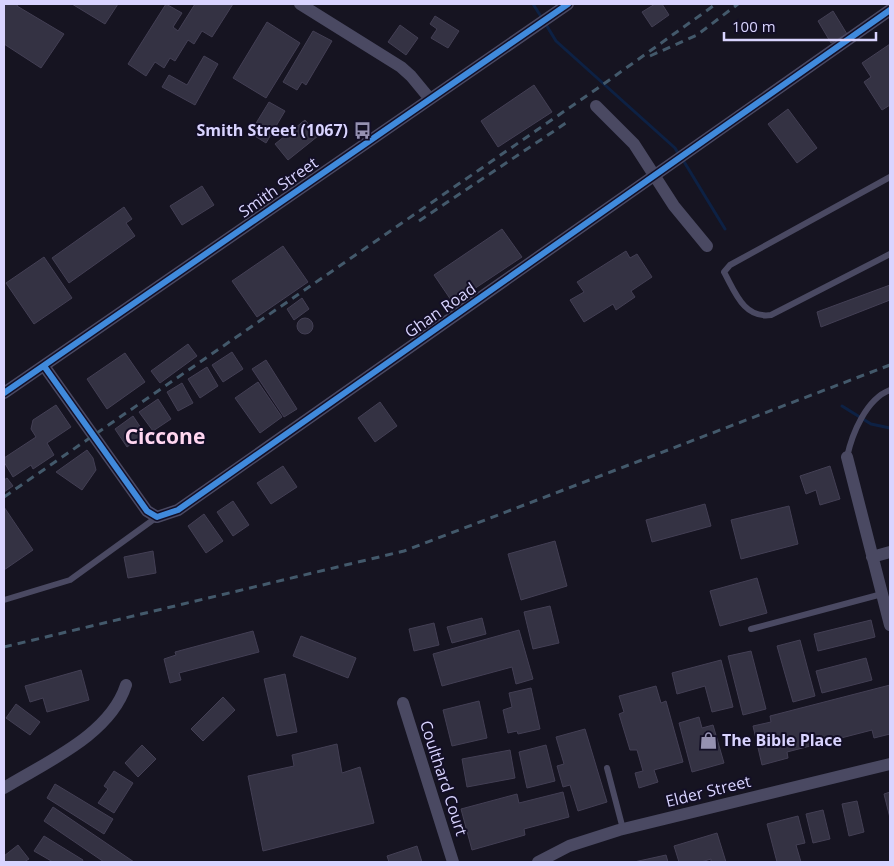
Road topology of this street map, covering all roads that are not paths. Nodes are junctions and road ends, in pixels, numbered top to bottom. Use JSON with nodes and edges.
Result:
{"nodes":[{"id":1,"x":300,"y":4,"type":"edge"},
{"id":2,"x":568,"y":4,"type":"edge"},
{"id":3,"x":890,"y":10,"type":"edge"},
{"id":4,"x":430,"y":99,"type":"junction"},
{"id":5,"x":596,"y":106,"type":"dead end"},
{"id":6,"x":653,"y":176,"type":"junction"},
{"id":7,"x":890,"y":177,"type":"edge"},
{"id":8,"x":707,"y":246,"type":"dead end"},
{"id":9,"x":890,"y":254,"type":"edge"},
{"id":10,"x":44,"y":366,"type":"junction"},
{"id":11,"x":890,"y":390,"type":"edge"},
{"id":12,"x":4,"y":393,"type":"edge"},
{"id":13,"x":847,"y":457,"type":"joint"},
{"id":14,"x":157,"y":517,"type":"junction"},
{"id":15,"x":890,"y":552,"type":"edge"},
{"id":16,"x":872,"y":557,"type":"junction"},
{"id":17,"x":882,"y":594,"type":"junction"},
{"id":18,"x":4,"y":600,"type":"edge"},
{"id":19,"x":890,"y":625,"type":"edge"},
{"id":20,"x":751,"y":630,"type":"dead end"},
{"id":21,"x":126,"y":685,"type":"dead end"},
{"id":22,"x":403,"y":704,"type":"dead end"},
{"id":23,"x":890,"y":764,"type":"edge"},
{"id":24,"x":606,"y":768,"type":"dead end"},
{"id":25,"x":4,"y":788,"type":"edge"},
{"id":26,"x":623,"y":829,"type":"junction"},
{"id":27,"x":454,"y":862,"type":"edge"},
{"id":28,"x":538,"y":862,"type":"edge"}],
"edges":[{"from":1,"to":4,"type":"street"},
{"from":2,"to":4,"type":"street","name":"Smith Street"},
{"from":3,"to":6,"type":"street","name":"Ghan Road"},
{"from":4,"to":10,"type":"street","name":"Smith Street"},
{"from":5,"to":6,"type":"street"},
{"from":6,"to":8,"type":"street"},
{"from":6,"to":14,"type":"street","name":"Ghan Road"},
{"from":7,"to":9,"type":"lane"},
{"from":10,"to":12,"type":"street","name":"Smith Street"},
{"from":10,"to":14,"type":"street"},
{"from":11,"to":13,"type":"lane"},
{"from":13,"to":16,"type":"street"},
{"from":14,"to":18,"type":"lane"},
{"from":15,"to":16,"type":"street"},
{"from":16,"to":17,"type":"street"},
{"from":17,"to":19,"type":"street"},
{"from":17,"to":20,"type":"lane"},
{"from":21,"to":25,"type":"street"},
{"from":22,"to":27,"type":"street","name":"Coulthard Court"},
{"from":23,"to":26,"type":"street","name":"Elder Street"},
{"from":24,"to":26,"type":"lane"},
{"from":26,"to":28,"type":"street","name":"Elder Street"}]}
